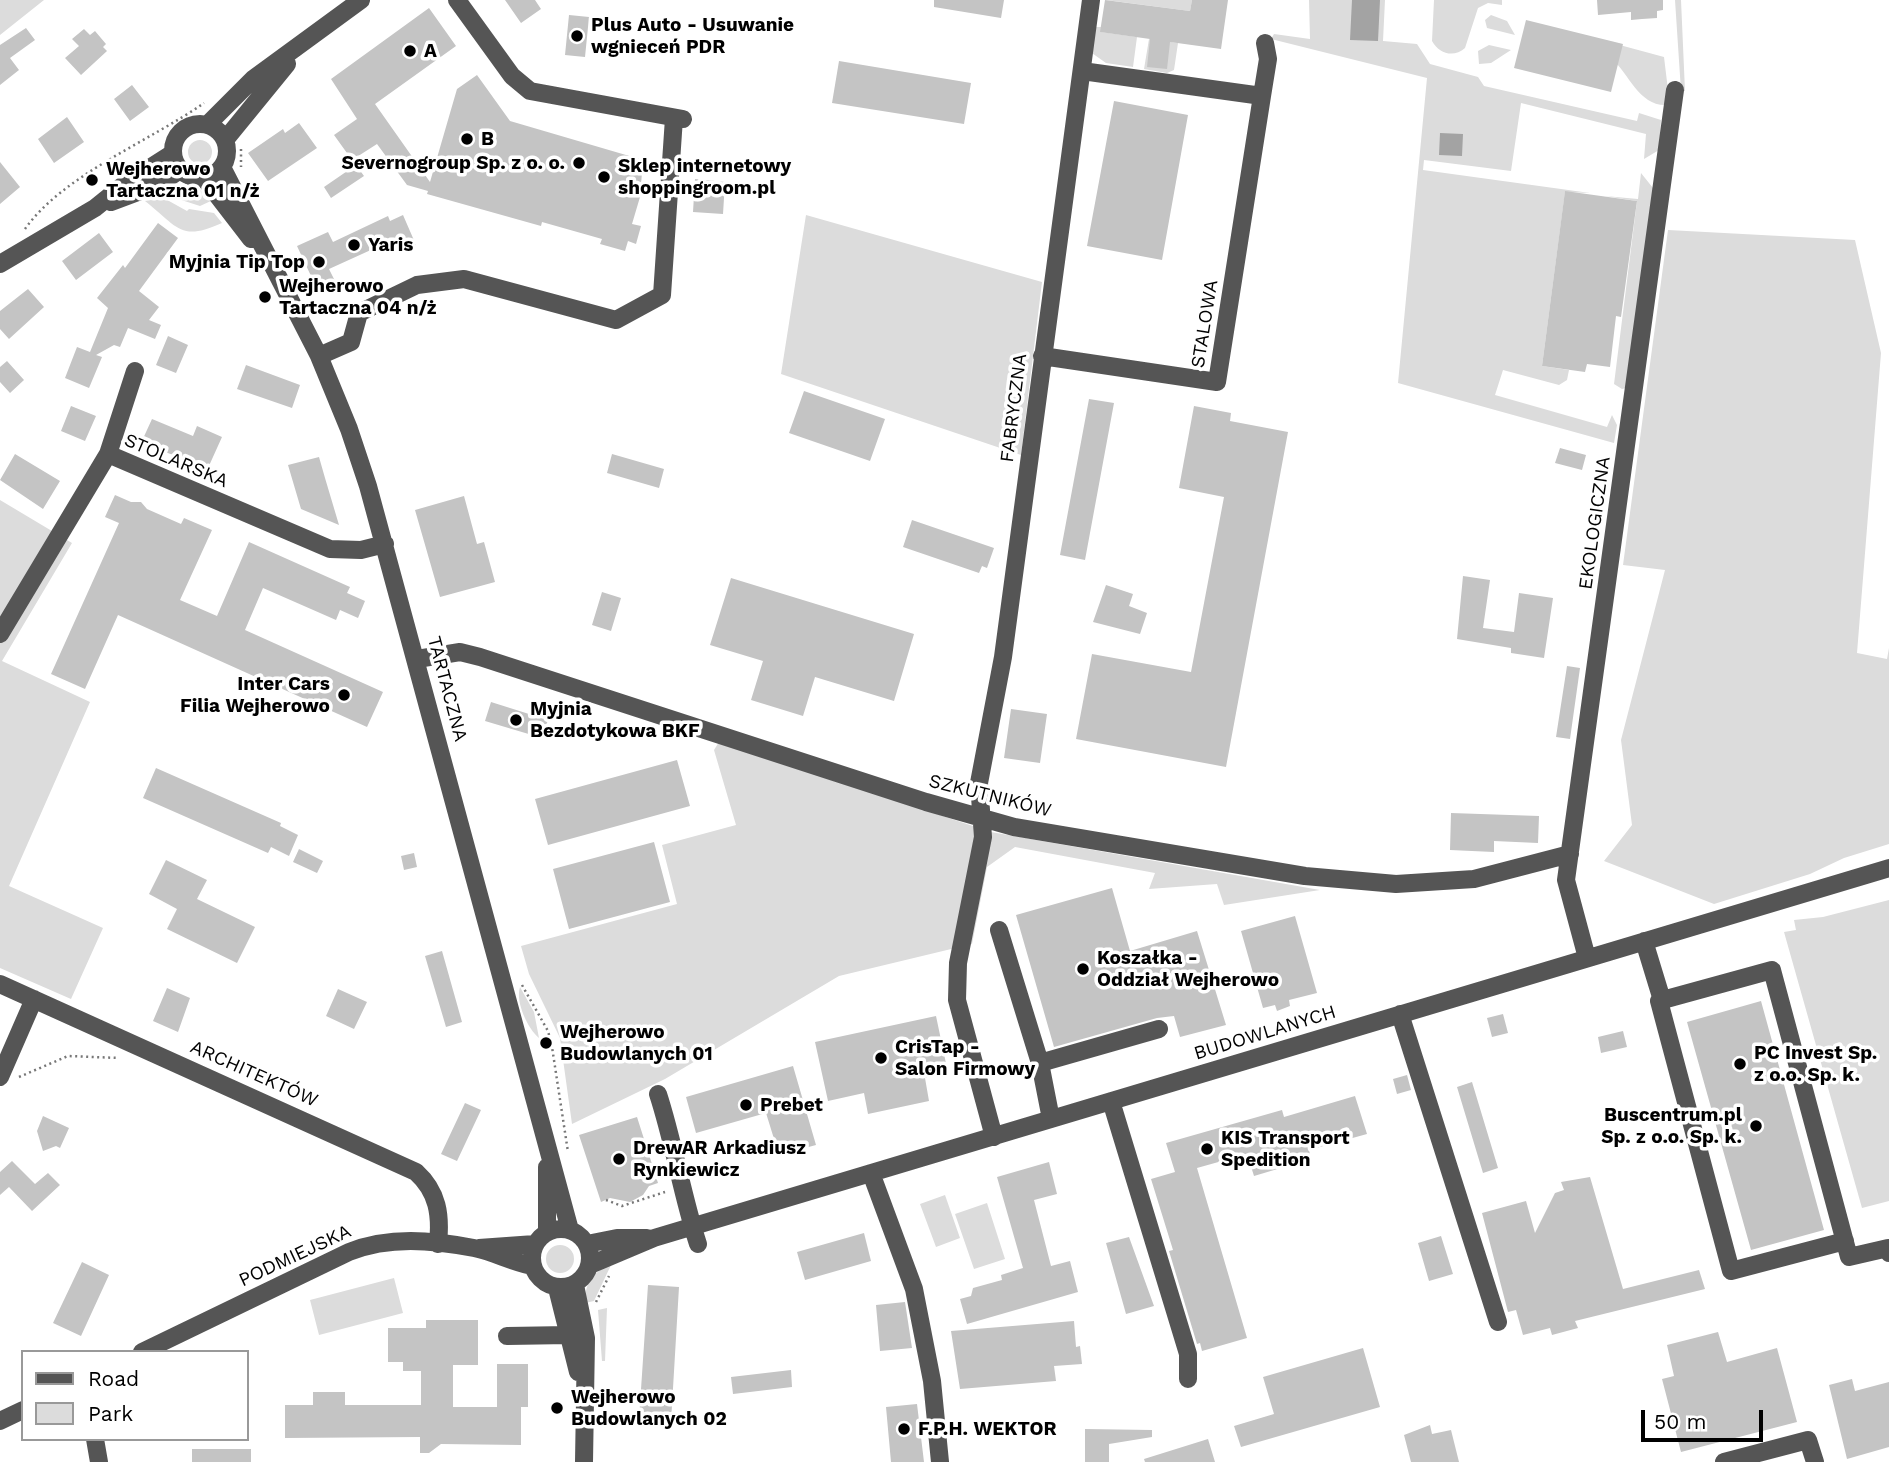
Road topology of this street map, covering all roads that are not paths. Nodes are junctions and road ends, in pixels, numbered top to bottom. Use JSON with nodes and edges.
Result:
{"nodes":[{"id":1,"x":361,"y":0,"type":"edge"},
{"id":2,"x":457,"y":0,"type":"edge"},
{"id":3,"x":1091,"y":0,"type":"edge"},
{"id":4,"x":320,"y":29,"type":"junction"},
{"id":5,"x":1265,"y":43,"type":"dead end"},
{"id":6,"x":1082,"y":71,"type":"junction"},
{"id":7,"x":1675,"y":90,"type":"dead end"},
{"id":8,"x":1262,"y":96,"type":"junction"},
{"id":9,"x":207,"y":125,"type":"junction"},
{"id":10,"x":225,"y":140,"type":"junction"},
{"id":11,"x":173,"y":153,"type":"junction"},
{"id":12,"x":222,"y":167,"type":"junction"},
{"id":13,"x":180,"y":170,"type":"junction"},
{"id":14,"x":204,"y":178,"type":"junction"},
{"id":15,"x":95,"y":208,"type":"junction"},
{"id":16,"x":265,"y":255,"type":"junction"},
{"id":17,"x":0,"y":264,"type":"edge"},
{"id":18,"x":319,"y":356,"type":"junction"},
{"id":19,"x":1042,"y":356,"type":"junction"},
{"id":20,"x":135,"y":371,"type":"dead end"},
{"id":21,"x":108,"y":454,"type":"junction"},
{"id":22,"x":385,"y":544,"type":"junction"},
{"id":23,"x":0,"y":634,"type":"edge"},
{"id":24,"x":416,"y":659,"type":"junction"},
{"id":25,"x":982,"y":820,"type":"junction"},
{"id":26,"x":1570,"y":854,"type":"junction"},
{"id":27,"x":1889,"y":868,"type":"edge"},
{"id":28,"x":999,"y":930,"type":"dead end"},
{"id":29,"x":1644,"y":941,"type":"junction"},
{"id":30,"x":1587,"y":958,"type":"junction"},
{"id":31,"x":0,"y":984,"type":"edge"},
{"id":32,"x":34,"y":999,"type":"junction"},
{"id":33,"x":1662,"y":1000,"type":"junction"},
{"id":34,"x":1400,"y":1014,"type":"junction"},
{"id":35,"x":1159,"y":1029,"type":"dead end"},
{"id":36,"x":1041,"y":1063,"type":"junction"},
{"id":37,"x":8,"y":1077,"type":"edge"},
{"id":38,"x":659,"y":1094,"type":"dead end"},
{"id":39,"x":1111,"y":1101,"type":"junction"},
{"id":40,"x":1051,"y":1119,"type":"junction"},
{"id":41,"x":993,"y":1136,"type":"junction"},
{"id":42,"x":548,"y":1150,"type":"junction"},
{"id":43,"x":871,"y":1173,"type":"junction"},
{"id":44,"x":693,"y":1227,"type":"junction"},
{"id":45,"x":570,"y":1230,"type":"junction"},
{"id":46,"x":541,"y":1238,"type":"junction"},
{"id":47,"x":654,"y":1238,"type":"junction"},
{"id":48,"x":1845,"y":1241,"type":"junction"},
{"id":49,"x":438,"y":1244,"type":"junction"},
{"id":50,"x":587,"y":1244,"type":"junction"},
{"id":51,"x":698,"y":1244,"type":"dead end"},
{"id":52,"x":476,"y":1248,"type":"junction"},
{"id":53,"x":1889,"y":1253,"type":"edge"},
{"id":54,"x":590,"y":1265,"type":"junction"},
{"id":55,"x":532,"y":1266,"type":"junction"},
{"id":56,"x":566,"y":1286,"type":"junction"},
{"id":57,"x":1497,"y":1322,"type":"dead end"},
{"id":58,"x":569,"y":1335,"type":"junction"},
{"id":59,"x":507,"y":1336,"type":"dead end"},
{"id":60,"x":146,"y":1350,"type":"edge"},
{"id":61,"x":1188,"y":1379,"type":"dead end"},
{"id":62,"x":584,"y":1395,"type":"junction"},
{"id":63,"x":21,"y":1411,"type":"edge"},
{"id":64,"x":0,"y":1421,"type":"edge"},
{"id":65,"x":95,"y":1441,"type":"edge"},
{"id":66,"x":99,"y":1462,"type":"edge"},
{"id":67,"x":584,"y":1462,"type":"edge"},
{"id":68,"x":940,"y":1462,"type":"edge"},
{"id":69,"x":1724,"y":1462,"type":"edge"},
{"id":70,"x":1815,"y":1462,"type":"edge"}],
"edges":[{"from":1,"to":4,"type":"street"},
{"from":2,"to":18,"type":"street"},
{"from":3,"to":6,"type":"street","name":"FABRYCZNA"},
{"from":4,"to":9,"type":"street"},
{"from":4,"to":10,"type":"street"},
{"from":5,"to":8,"type":"street","name":"STALOWA"},
{"from":6,"to":8,"type":"street"},
{"from":6,"to":19,"type":"street","name":"FABRYCZNA"},
{"from":7,"to":26,"type":"street","name":"EKOLOGICZNA"},
{"from":8,"to":19,"type":"street","name":"STALOWA"},
{"from":9,"to":10,"type":"street"},
{"from":9,"to":11,"type":"street"},
{"from":10,"to":12,"type":"street"},
{"from":11,"to":13,"type":"street"},
{"from":11,"to":15,"type":"street"},
{"from":12,"to":14,"type":"street"},
{"from":12,"to":16,"type":"street","name":"TARTACZNA"},
{"from":13,"to":14,"type":"street"},
{"from":13,"to":15,"type":"street"},
{"from":14,"to":16,"type":"street","name":"TARTACZNA"},
{"from":15,"to":17,"type":"street"},
{"from":16,"to":18,"type":"street","name":"TARTACZNA"},
{"from":18,"to":22,"type":"street","name":"TARTACZNA"},
{"from":19,"to":25,"type":"street","name":"FABRYCZNA"},
{"from":20,"to":21,"type":"street"},
{"from":21,"to":22,"type":"street","name":"STOLARSKA"},
{"from":21,"to":23,"type":"street","name":"STOLARSKA"},
{"from":22,"to":24,"type":"street","name":"TARTACZNA"},
{"from":24,"to":25,"type":"street","name":"SZKUTNIKÓW"},
{"from":24,"to":42,"type":"street","name":"TARTACZNA"},
{"from":25,"to":26,"type":"street","name":"SZKUTNIKÓW"},
{"from":25,"to":41,"type":"street","name":"FABRYCZNA"},
{"from":26,"to":30,"type":"street","name":"EKOLOGICZNA"},
{"from":27,"to":29,"type":"street","name":"BUDOWLANYCH"},
{"from":28,"to":36,"type":"street"},
{"from":29,"to":30,"type":"street","name":"BUDOWLANYCH"},
{"from":29,"to":33,"type":"street"},
{"from":30,"to":34,"type":"street","name":"BUDOWLANYCH"},
{"from":31,"to":32,"type":"street","name":"ARCHITEKTÓW"},
{"from":32,"to":37,"type":"street"},
{"from":32,"to":49,"type":"street","name":"ARCHITEKTÓW"},
{"from":33,"to":48,"type":"street"},
{"from":33,"to":48,"type":"street"},
{"from":34,"to":39,"type":"street","name":"BUDOWLANYCH"},
{"from":34,"to":57,"type":"street"},
{"from":35,"to":36,"type":"street"},
{"from":36,"to":40,"type":"street"},
{"from":38,"to":44,"type":"street"},
{"from":39,"to":40,"type":"street","name":"BUDOWLANYCH"},
{"from":39,"to":61,"type":"street"},
{"from":40,"to":41,"type":"street","name":"BUDOWLANYCH"},
{"from":41,"to":43,"type":"street","name":"BUDOWLANYCH"},
{"from":42,"to":45,"type":"street","name":"TARTACZNA"},
{"from":42,"to":46,"type":"street","name":"TARTACZNA"},
{"from":43,"to":44,"type":"street","name":"BUDOWLANYCH"},
{"from":43,"to":68,"type":"street"},
{"from":44,"to":47,"type":"street","name":"BUDOWLANYCH"},
{"from":44,"to":51,"type":"street"},
{"from":45,"to":46,"type":"street"},
{"from":45,"to":50,"type":"street"},
{"from":46,"to":52,"type":"street","name":"PODMIEJSKA"},
{"from":46,"to":55,"type":"street"},
{"from":47,"to":50,"type":"street","name":"BUDOWLANYCH"},
{"from":47,"to":54,"type":"street","name":"BUDOWLANYCH"},
{"from":48,"to":53,"type":"street"},
{"from":49,"to":52,"type":"street","name":"PODMIEJSKA"},
{"from":49,"to":60,"type":"street","name":"PODMIEJSKA"},
{"from":50,"to":54,"type":"street"},
{"from":52,"to":55,"type":"street","name":"PODMIEJSKA"},
{"from":54,"to":56,"type":"street"},
{"from":55,"to":56,"type":"street"},
{"from":56,"to":58,"type":"street"},
{"from":56,"to":62,"type":"street"},
{"from":58,"to":59,"type":"street"},
{"from":58,"to":62,"type":"street"},
{"from":62,"to":67,"type":"street"},
{"from":63,"to":64,"type":"street"},
{"from":65,"to":66,"type":"street"},
{"from":69,"to":70,"type":"street"}]}
